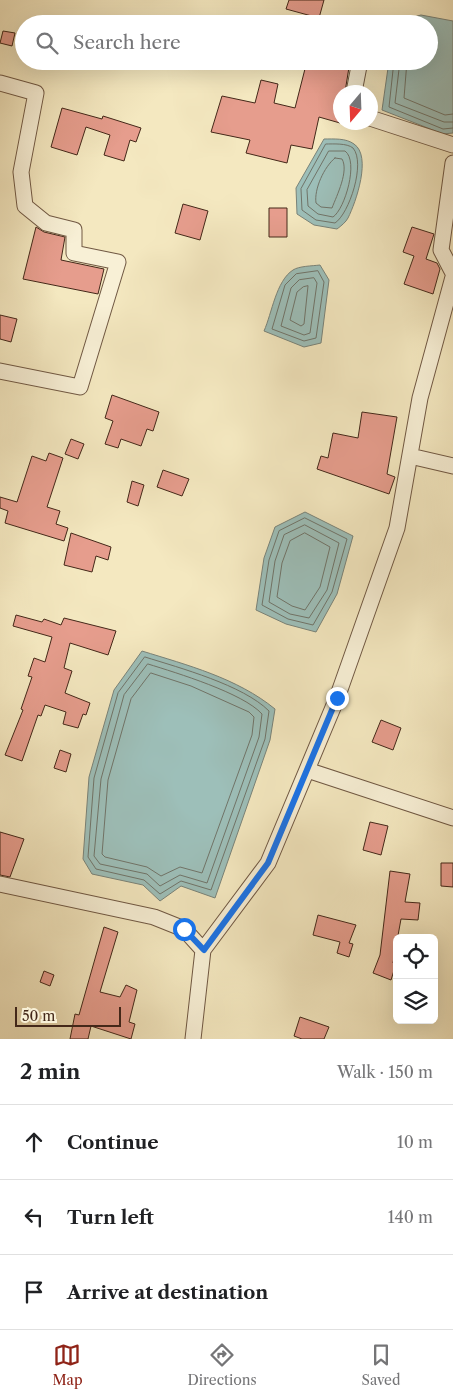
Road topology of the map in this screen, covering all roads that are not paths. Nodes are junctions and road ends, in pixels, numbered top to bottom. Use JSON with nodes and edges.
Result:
{"nodes":[{"id":1,"x":358,"y":70,"type":"edge"},
{"id":2,"x":0,"y":83,"type":"edge"},
{"id":3,"x":355,"y":85,"type":"edge"},
{"id":4,"x":378,"y":121,"type":"edge"},
{"id":5,"x":453,"y":145,"type":"edge"},
{"id":6,"x":453,"y":163,"type":"edge"},
{"id":7,"x":453,"y":275,"type":"edge"},
{"id":8,"x":0,"y":371,"type":"edge"},
{"id":9,"x":410,"y":456,"type":"junction"},
{"id":10,"x":453,"y":466,"type":"edge"},
{"id":11,"x":307,"y":770,"type":"junction"},
{"id":12,"x":453,"y":818,"type":"edge"},
{"id":13,"x":0,"y":884,"type":"edge"},
{"id":14,"x":204,"y":950,"type":"junction"},
{"id":15,"x":193,"y":1039,"type":"edge"}],
"edges":[{"from":1,"to":3,"type":"street"},
{"from":2,"to":8,"type":"street"},
{"from":4,"to":5,"type":"street"},
{"from":6,"to":7,"type":"street"},
{"from":7,"to":9,"type":"street"},
{"from":9,"to":10,"type":"street"},
{"from":9,"to":11,"type":"street"},
{"from":11,"to":12,"type":"street"},
{"from":11,"to":14,"type":"street"},
{"from":13,"to":14,"type":"street"},
{"from":14,"to":15,"type":"street"}]}
